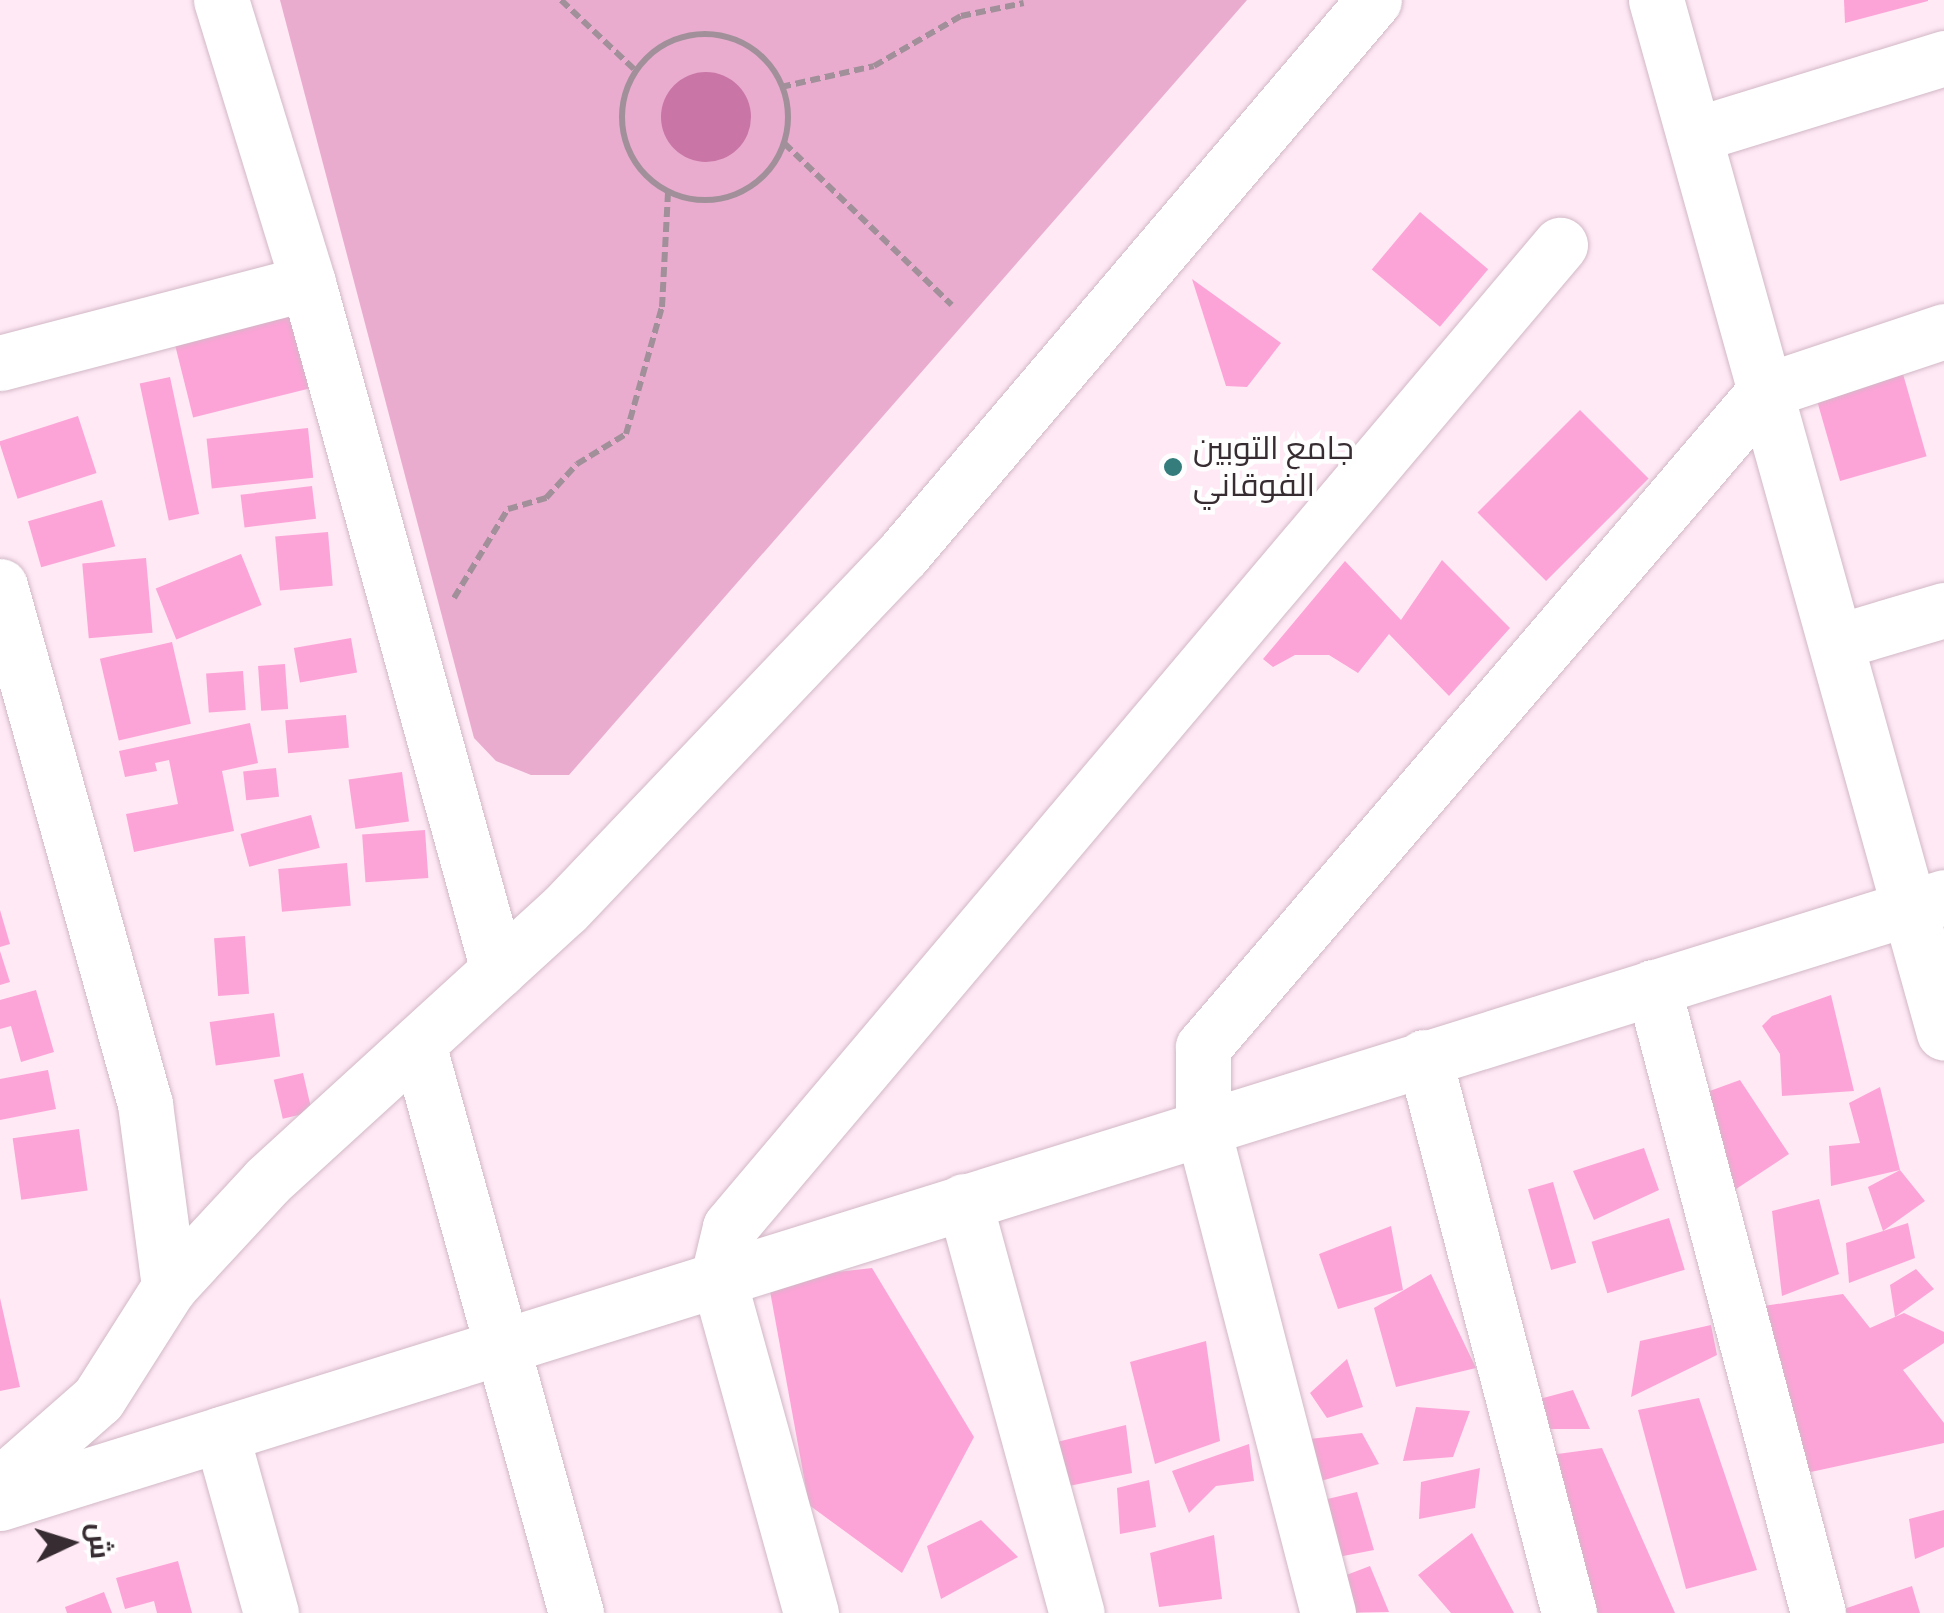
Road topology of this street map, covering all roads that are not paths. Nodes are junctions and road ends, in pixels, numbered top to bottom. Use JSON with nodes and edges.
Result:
{"nodes":[{"id":1,"x":221,"y":0,"type":"edge"},
{"id":2,"x":1374,"y":0,"type":"edge"},
{"id":3,"x":1656,"y":0,"type":"edge"},
{"id":4,"x":1944,"y":58,"type":"edge"},
{"id":5,"x":1694,"y":135,"type":"junction"},
{"id":6,"x":1560,"y":245,"type":"dead end"},
{"id":7,"x":308,"y":283,"type":"junction"},
{"id":8,"x":1944,"y":331,"type":"edge"},
{"id":9,"x":0,"y":362,"type":"edge"},
{"id":10,"x":1765,"y":390,"type":"junction"},
{"id":11,"x":0,"y":586,"type":"edge"},
{"id":12,"x":1944,"y":610,"type":"edge"},
{"id":13,"x":1836,"y":642,"type":"junction"},
{"id":14,"x":1927,"y":902,"type":"edge"},
{"id":15,"x":498,"y":970,"type":"junction"},
{"id":16,"x":1652,"y":987,"type":"junction"},
{"id":17,"x":1944,"y":1032,"type":"edge"},
{"id":18,"x":418,"y":1044,"type":"junction"},
{"id":19,"x":1424,"y":1058,"type":"junction"},
{"id":20,"x":1203,"y":1130,"type":"junction"},
{"id":21,"x":964,"y":1201,"type":"junction"},
{"id":22,"x":718,"y":1277,"type":"junction"},
{"id":23,"x":169,"y":1287,"type":"junction"},
{"id":24,"x":506,"y":1344,"type":"junction"},
{"id":25,"x":221,"y":1434,"type":"junction"},
{"id":26,"x":0,"y":1485,"type":"edge"},
{"id":27,"x":0,"y":1503,"type":"edge"},
{"id":28,"x":271,"y":1613,"type":"edge"},
{"id":29,"x":576,"y":1613,"type":"edge"},
{"id":30,"x":811,"y":1613,"type":"edge"},
{"id":31,"x":1077,"y":1613,"type":"edge"},
{"id":32,"x":1328,"y":1613,"type":"edge"},
{"id":33,"x":1569,"y":1613,"type":"edge"},
{"id":34,"x":1818,"y":1613,"type":"edge"}],
"edges":[{"from":1,"to":7,"type":"street"},
{"from":2,"to":15,"type":"street"},
{"from":3,"to":5,"type":"street"},
{"from":4,"to":5,"type":"street"},
{"from":5,"to":10,"type":"street"},
{"from":6,"to":22,"type":"street"},
{"from":7,"to":9,"type":"street"},
{"from":7,"to":15,"type":"street"},
{"from":8,"to":10,"type":"street"},
{"from":10,"to":13,"type":"street"},
{"from":10,"to":20,"type":"street"},
{"from":11,"to":23,"type":"street"},
{"from":12,"to":13,"type":"street"},
{"from":13,"to":14,"type":"street"},
{"from":14,"to":16,"type":"street"},
{"from":14,"to":17,"type":"street"},
{"from":15,"to":18,"type":"street"},
{"from":16,"to":19,"type":"street"},
{"from":16,"to":34,"type":"street"},
{"from":18,"to":23,"type":"street"},
{"from":18,"to":24,"type":"street"},
{"from":19,"to":20,"type":"street"},
{"from":19,"to":33,"type":"street"},
{"from":20,"to":21,"type":"street"},
{"from":20,"to":32,"type":"street"},
{"from":21,"to":22,"type":"street"},
{"from":21,"to":31,"type":"street"},
{"from":22,"to":24,"type":"street"},
{"from":22,"to":30,"type":"street"},
{"from":23,"to":26,"type":"street"},
{"from":24,"to":25,"type":"street"},
{"from":24,"to":29,"type":"street"},
{"from":25,"to":27,"type":"street"},
{"from":25,"to":28,"type":"street"}]}
